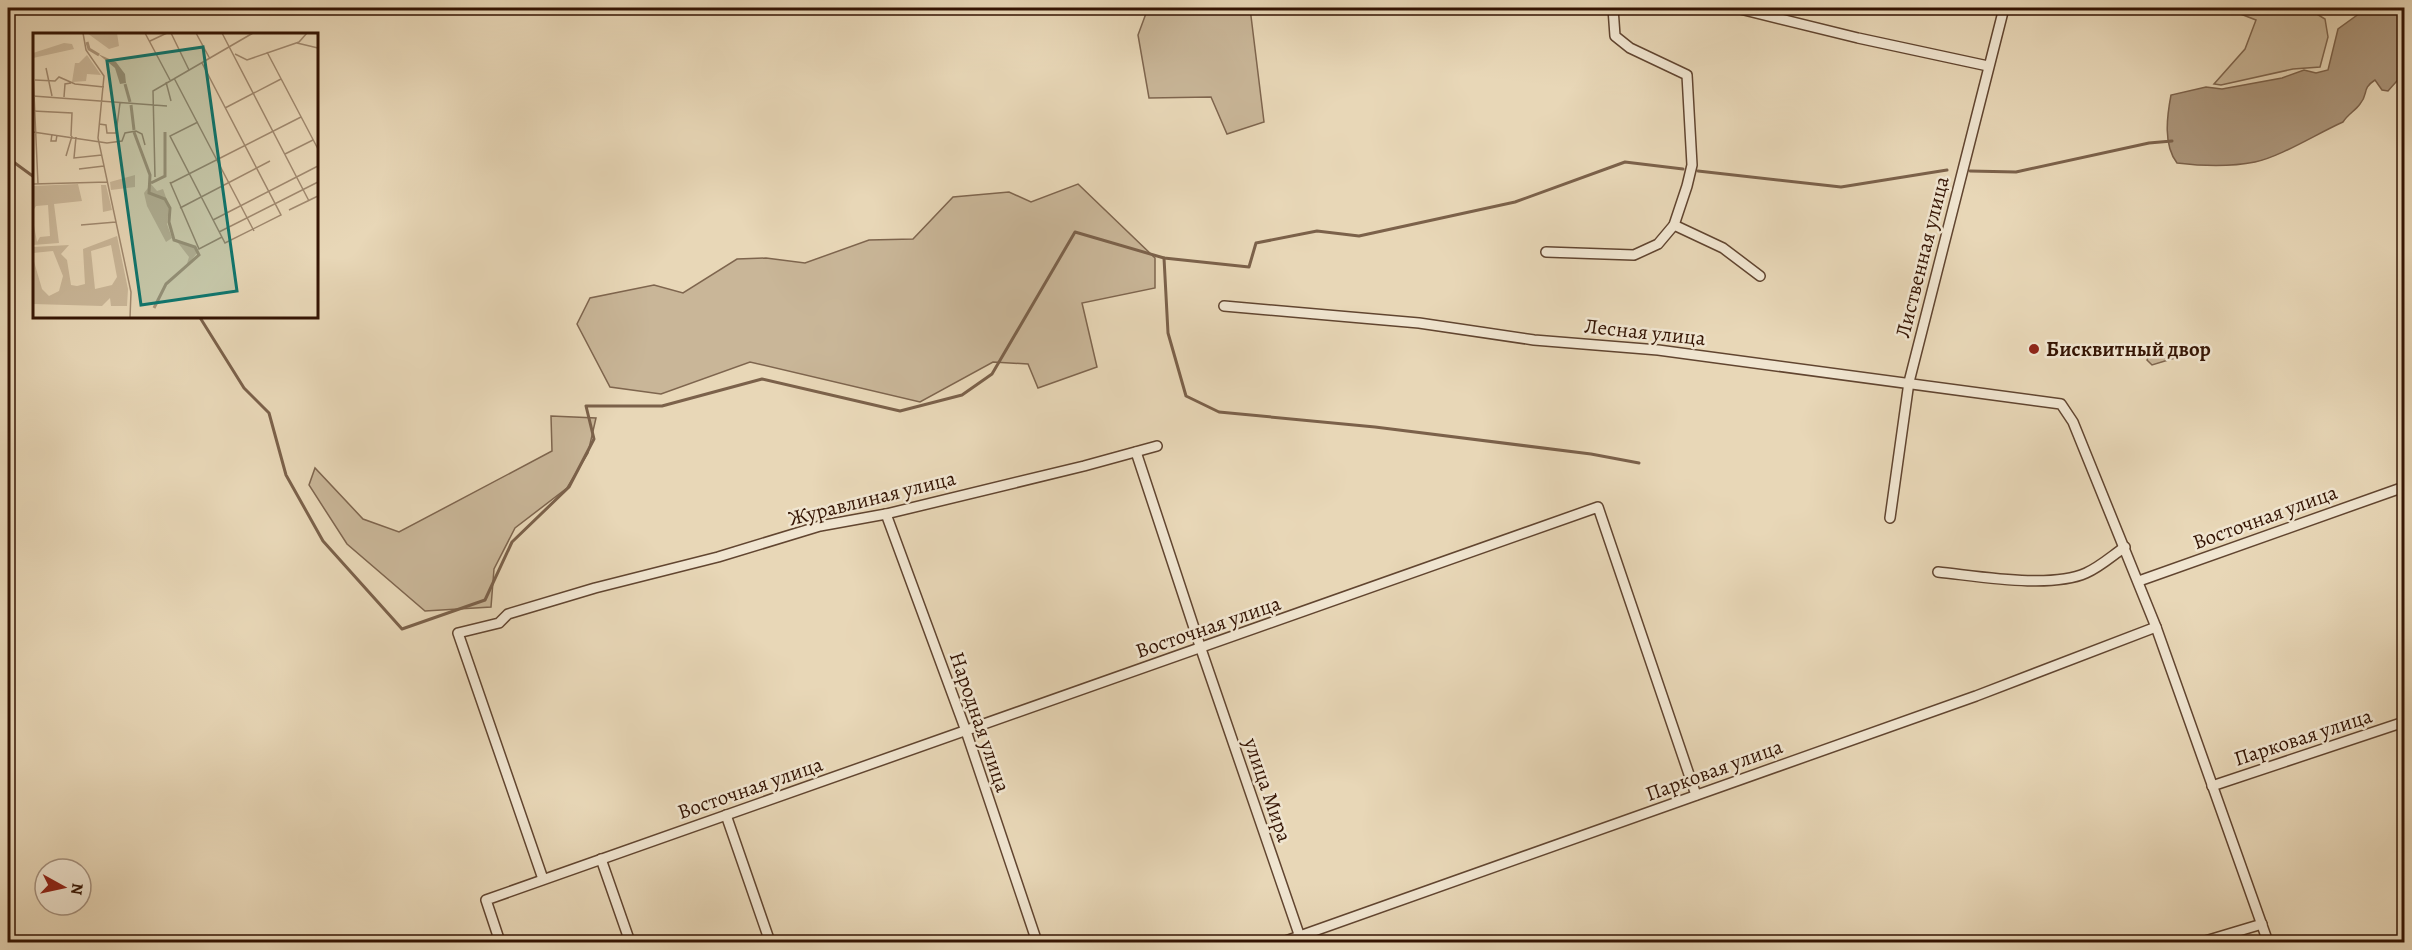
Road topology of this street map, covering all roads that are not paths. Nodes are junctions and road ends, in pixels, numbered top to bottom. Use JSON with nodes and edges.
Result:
{"nodes":[{"id":1,"x":1612,"y":8,"type":"edge"},
{"id":2,"x":1736,"y":8,"type":"edge"},
{"id":3,"x":2004,"y":8,"type":"edge"},
{"id":4,"x":1988,"y":66,"type":"junction"},
{"id":5,"x":1674,"y":225,"type":"junction"},
{"id":6,"x":1546,"y":252,"type":"dead end"},
{"id":7,"x":1760,"y":276,"type":"dead end"},
{"id":8,"x":1224,"y":306,"type":"dead end"},
{"id":9,"x":1909,"y":382,"type":"junction"},
{"id":10,"x":1157,"y":446,"type":"dead end"},
{"id":11,"x":1136,"y":452,"type":"junction"},
{"id":12,"x":2404,"y":487,"type":"edge"},
{"id":13,"x":886,"y":514,"type":"junction"},
{"id":14,"x":1890,"y":518,"type":"dead end"},
{"id":15,"x":2125,"y":547,"type":"junction"},
{"id":16,"x":1938,"y":572,"type":"dead end"},
{"id":17,"x":2139,"y":581,"type":"junction"},
{"id":18,"x":2156,"y":627,"type":"junction"},
{"id":19,"x":1201,"y":649,"type":"junction"},
{"id":20,"x":2404,"y":722,"type":"edge"},
{"id":21,"x":966,"y":731,"type":"junction"},
{"id":22,"x":2212,"y":786,"type":"junction"},
{"id":23,"x":1696,"y":795,"type":"junction"},
{"id":24,"x":726,"y":815,"type":"junction"},
{"id":25,"x":601,"y":859,"type":"junction"},
{"id":26,"x":543,"y":879,"type":"junction"},
{"id":27,"x":2262,"y":924,"type":"junction"},
{"id":28,"x":1301,"y":940,"type":"edge"},
{"id":29,"x":500,"y":942,"type":"edge"},
{"id":30,"x":630,"y":942,"type":"edge"},
{"id":31,"x":770,"y":942,"type":"edge"},
{"id":32,"x":1037,"y":942,"type":"edge"},
{"id":33,"x":1283,"y":942,"type":"edge"},
{"id":34,"x":2202,"y":942,"type":"edge"},
{"id":35,"x":2268,"y":942,"type":"edge"}],
"edges":[{"from":1,"to":5,"type":"street"},
{"from":2,"to":4,"type":"street"},
{"from":3,"to":4,"type":"street","name":"Лиственная улица"},
{"from":4,"to":9,"type":"street","name":"Лиственная улица"},
{"from":5,"to":6,"type":"street"},
{"from":5,"to":7,"type":"street"},
{"from":8,"to":9,"type":"street","name":"Лесная улица"},
{"from":9,"to":14,"type":"street","name":"Лиственная улица"},
{"from":9,"to":15,"type":"street","name":"Лесная улица"},
{"from":10,"to":11,"type":"street","name":"Журавлиная улица"},
{"from":11,"to":13,"type":"street","name":"Журавлиная улица"},
{"from":11,"to":19,"type":"street","name":"улица Мира"},
{"from":12,"to":17,"type":"street","name":"Восточная улица"},
{"from":13,"to":21,"type":"street","name":"Народная улица"},
{"from":13,"to":26,"type":"street","name":"Журавлиная улица"},
{"from":15,"to":16,"type":"street"},
{"from":15,"to":17,"type":"street"},
{"from":17,"to":18,"type":"street"},
{"from":18,"to":22,"type":"street"},
{"from":18,"to":23,"type":"street","name":"Парковая улица"},
{"from":19,"to":21,"type":"street","name":"Восточная улица"},
{"from":19,"to":23,"type":"street","name":"Восточная улица"},
{"from":19,"to":28,"type":"street","name":"улица Мира"},
{"from":20,"to":22,"type":"street","name":"Парковая улица"},
{"from":21,"to":24,"type":"street","name":"Восточная улица"},
{"from":21,"to":32,"type":"street","name":"Народная улица"},
{"from":22,"to":27,"type":"street"},
{"from":23,"to":28,"type":"street","name":"Парковая улица"},
{"from":24,"to":25,"type":"street","name":"Восточная улица"},
{"from":24,"to":31,"type":"street"},
{"from":25,"to":26,"type":"street","name":"Восточная улица"},
{"from":25,"to":30,"type":"street"},
{"from":26,"to":29,"type":"street","name":"Восточная улица"},
{"from":27,"to":34,"type":"street"},
{"from":27,"to":35,"type":"street"},
{"from":28,"to":33,"type":"street","name":"Парковая улица"}]}
